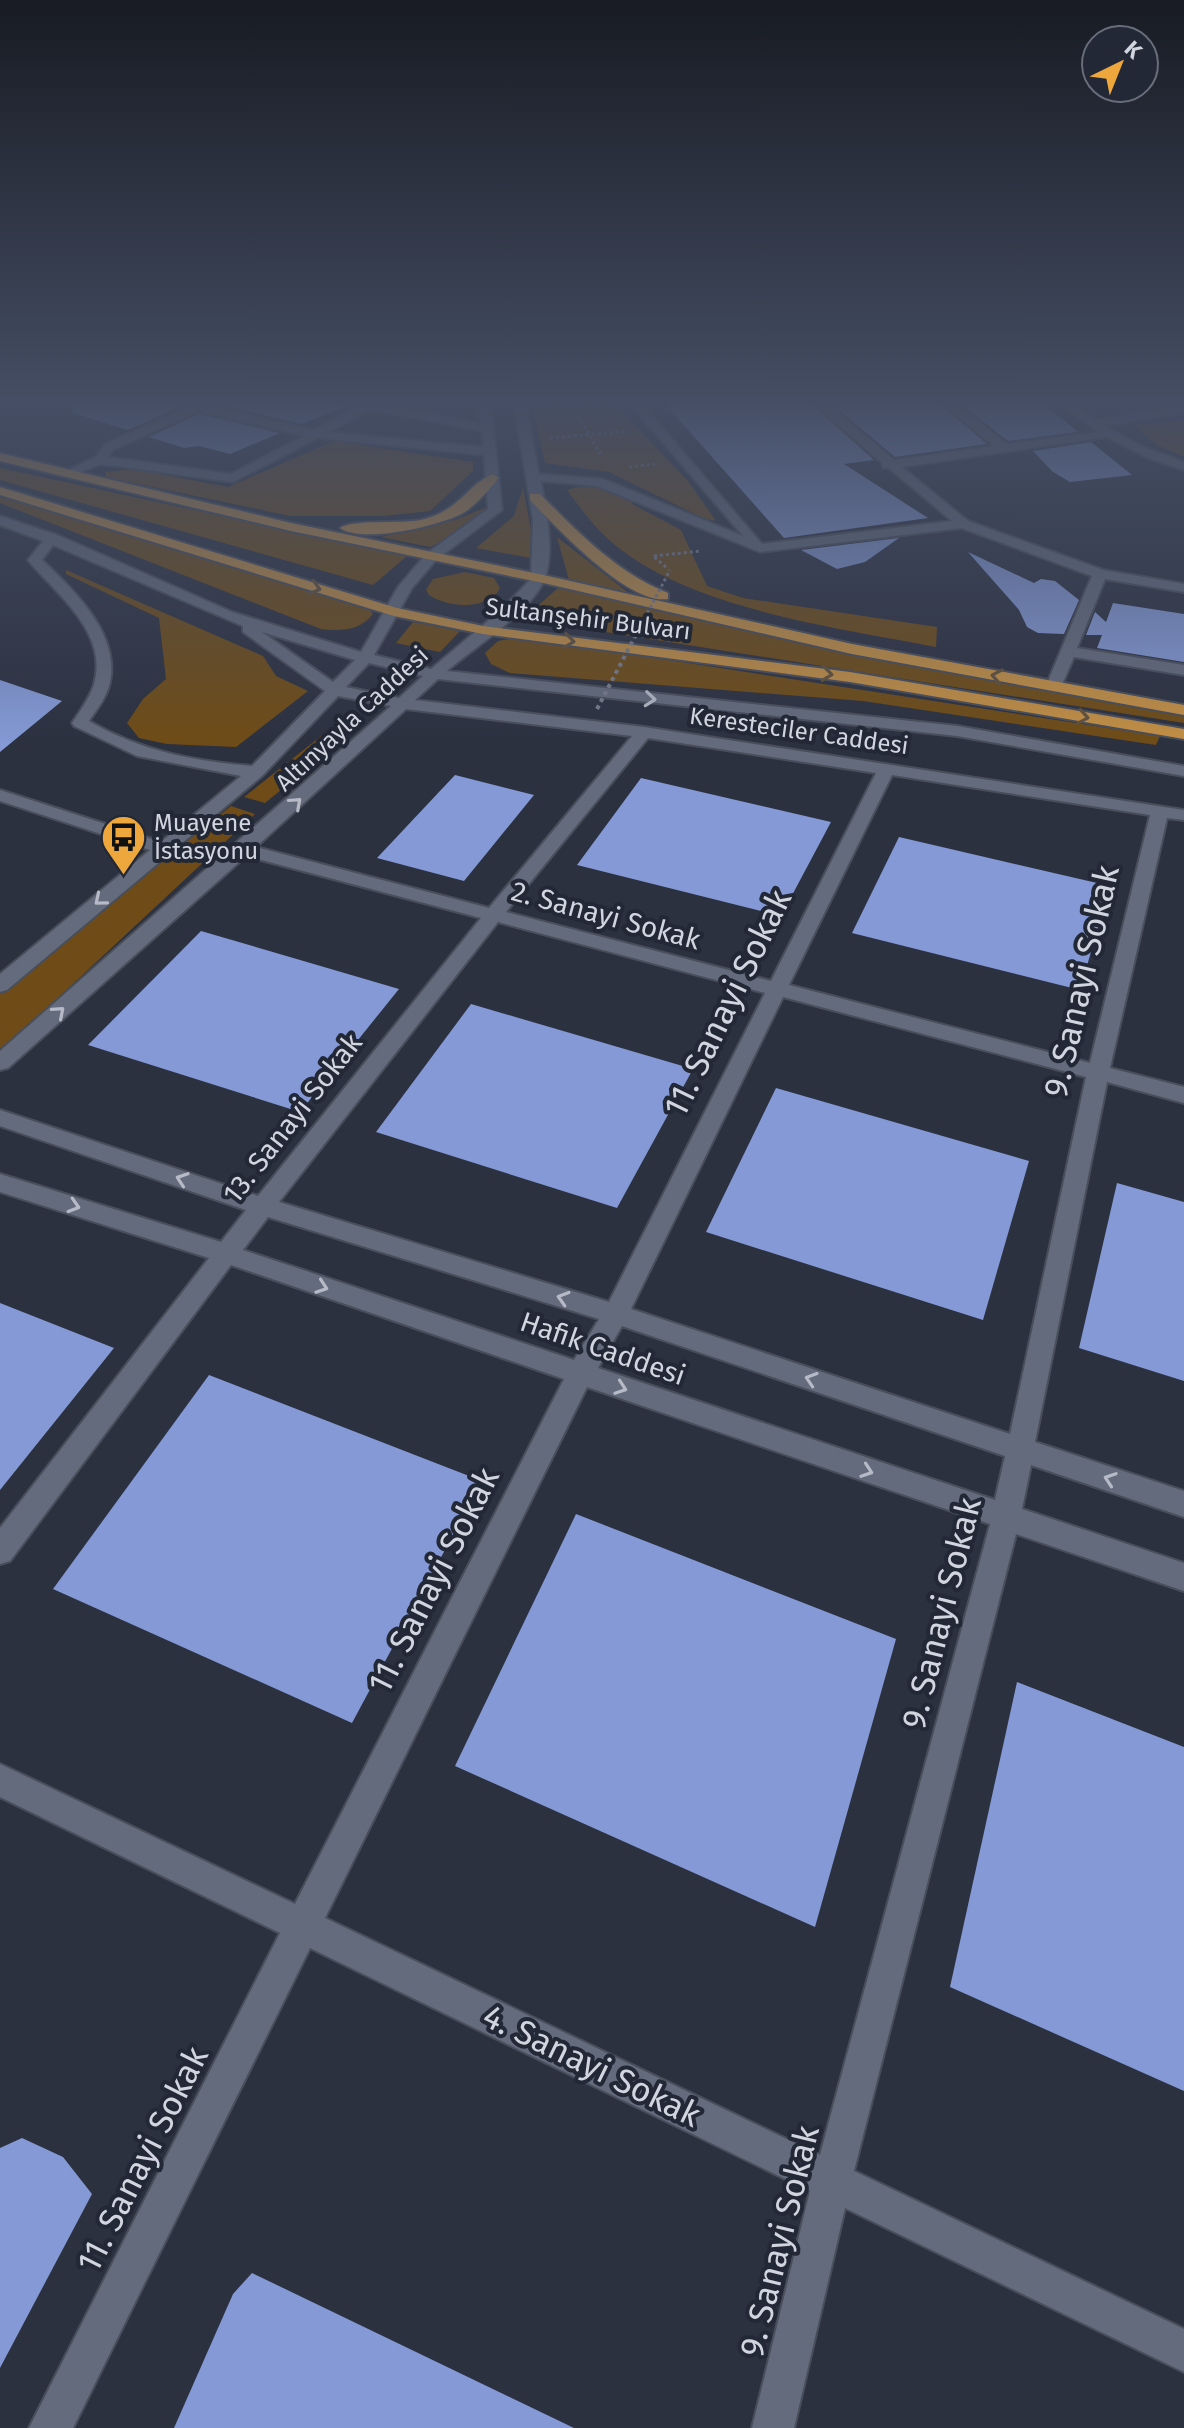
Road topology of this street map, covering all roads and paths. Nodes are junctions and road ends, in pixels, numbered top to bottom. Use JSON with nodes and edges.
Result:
{"nodes":[{"id":1,"x":89,"y":518,"type":"edge"},
{"id":2,"x":255,"y":518,"type":"edge"},
{"id":3,"x":437,"y":518,"type":"edge"},
{"id":4,"x":484,"y":518,"type":"edge"},
{"id":5,"x":538,"y":518,"type":"edge"},
{"id":6,"x":556,"y":518,"type":"edge"},
{"id":7,"x":688,"y":518,"type":"edge"},
{"id":8,"x":734,"y":518,"type":"edge"},
{"id":9,"x":956,"y":518,"type":"edge"},
{"id":10,"x":0,"y":520,"type":"edge"},
{"id":11,"x":963,"y":524,"type":"junction"},
{"id":12,"x":291,"y":527,"type":"junction"},
{"id":13,"x":731,"y":536,"type":"junction"},
{"id":14,"x":52,"y":538,"type":"junction"},
{"id":15,"x":760,"y":548,"type":"junction"},
{"id":16,"x":431,"y":557,"type":"junction"},
{"id":17,"x":1100,"y":574,"type":"junction"},
{"id":18,"x":539,"y":578,"type":"junction"},
{"id":19,"x":1184,"y":588,"type":"edge"},
{"id":20,"x":394,"y":612,"type":"junction"},
{"id":21,"x":226,"y":614,"type":"junction"},
{"id":22,"x":749,"y":626,"type":"junction"},
{"id":23,"x":483,"y":630,"type":"junction"},
{"id":24,"x":1068,"y":651,"type":"junction"},
{"id":25,"x":364,"y":659,"type":"junction"},
{"id":26,"x":1184,"y":670,"type":"edge"},
{"id":27,"x":434,"y":674,"type":"junction"},
{"id":28,"x":1054,"y":686,"type":"junction"},
{"id":29,"x":334,"y":690,"type":"junction"},
{"id":30,"x":406,"y":704,"type":"junction"},
{"id":31,"x":597,"y":709,"type":"dead end"},
{"id":32,"x":1184,"y":710,"type":"edge"},
{"id":33,"x":644,"y":732,"type":"junction"},
{"id":34,"x":1184,"y":734,"type":"edge"},
{"id":35,"x":887,"y":768,"type":"junction"},
{"id":36,"x":1184,"y":771,"type":"edge"},
{"id":37,"x":256,"y":772,"type":"junction"},
{"id":38,"x":0,"y":795,"type":"edge"},
{"id":39,"x":1172,"y":813,"type":"edge"},
{"id":40,"x":161,"y":848,"type":"junction"},
{"id":41,"x":245,"y":850,"type":"junction"},
{"id":42,"x":491,"y":914,"type":"junction"},
{"id":43,"x":0,"y":985,"type":"edge"},
{"id":44,"x":776,"y":988,"type":"junction"},
{"id":45,"x":0,"y":1063,"type":"edge"},
{"id":46,"x":1098,"y":1073,"type":"junction"},
{"id":47,"x":1184,"y":1095,"type":"edge"},
{"id":48,"x":0,"y":1118,"type":"edge"},
{"id":49,"x":0,"y":1183,"type":"edge"},
{"id":50,"x":261,"y":1206,"type":"junction"},
{"id":51,"x":224,"y":1253,"type":"junction"},
{"id":52,"x":616,"y":1314,"type":"junction"},
{"id":53,"x":580,"y":1374,"type":"junction"},
{"id":54,"x":1018,"y":1447,"type":"junction"},
{"id":55,"x":1184,"y":1504,"type":"edge"},
{"id":56,"x":1006,"y":1518,"type":"junction"},
{"id":57,"x":0,"y":1551,"type":"edge"},
{"id":58,"x":1184,"y":1577,"type":"edge"},
{"id":59,"x":0,"y":1780,"type":"edge"},
{"id":60,"x":302,"y":1925,"type":"junction"},
{"id":61,"x":832,"y":2181,"type":"junction"},
{"id":62,"x":1184,"y":2351,"type":"edge"},
{"id":63,"x":50,"y":2428,"type":"edge"},
{"id":64,"x":773,"y":2428,"type":"edge"}],
"edges":[{"from":1,"to":20,"type":"highway","name":"Sultanşehir Bulvarı","one_way":true},
{"from":2,"to":12,"type":"highway","name":"Sultanşehir Bulvarı"},
{"from":3,"to":12,"type":"highway"},
{"from":4,"to":16,"type":"street","name":"Altınyayla Caddesi"},
{"from":5,"to":18,"type":"street"},
{"from":6,"to":22,"type":"highway"},
{"from":7,"to":13,"type":"street"},
{"from":8,"to":15,"type":"street"},
{"from":9,"to":11,"type":"street"},
{"from":10,"to":14,"type":"street"},
{"from":11,"to":15,"type":"street"},
{"from":11,"to":17,"type":"street"},
{"from":12,"to":16,"type":"highway","name":"Sultanşehir Bulvarı"},
{"from":13,"to":15,"type":"street"},
{"from":13,"to":31,"type":"path","bridge":true},
{"from":14,"to":21,"type":"street"},
{"from":14,"to":37,"type":"street"},
{"from":16,"to":18,"type":"highway","name":"Sultanşehir Bulvarı"},
{"from":16,"to":20,"type":"street","name":"Altınyayla Caddesi"},
{"from":17,"to":19,"type":"street"},
{"from":17,"to":24,"type":"street"},
{"from":18,"to":22,"type":"highway","name":"Sultanşehir Bulvarı"},
{"from":18,"to":23,"type":"street","name":"Altınyayla Caddesi"},
{"from":20,"to":23,"type":"highway","name":"Sultanşehir Bulvarı"},
{"from":20,"to":25,"type":"street","name":"Altınyayla Caddesi"},
{"from":21,"to":25,"type":"street"},
{"from":21,"to":29,"type":"street"},
{"from":28,"to":22,"type":"highway","name":"Sultanşehir Bulvarı","one_way":true},
{"from":23,"to":27,"type":"street","name":"Altınyayla Caddesi"},
{"from":23,"to":34,"type":"highway","name":"Sultanşehir Bulvarı","one_way":true},
{"from":24,"to":26,"type":"street"},
{"from":24,"to":28,"type":"street"},
{"from":25,"to":27,"type":"street"},
{"from":25,"to":29,"type":"street","name":"Altınyayla Caddesi"},
{"from":27,"to":30,"type":"street","name":"Altınyayla Caddesi"},
{"from":27,"to":36,"type":"street","one_way":true},
{"from":28,"to":32,"type":"highway","name":"Sultanşehir Bulvarı"},
{"from":29,"to":30,"type":"street","name":"Keresteciler Caddesi"},
{"from":29,"to":37,"type":"street","name":"Altınyayla Caddesi"},
{"from":30,"to":33,"type":"street","name":"Keresteciler Caddesi"},
{"from":41,"to":30,"type":"street","name":"Altınyayla Caddesi","one_way":true},
{"from":33,"to":35,"type":"street","name":"Keresteciler Caddesi"},
{"from":33,"to":42,"type":"street","name":"13. Sanayi Sokak"},
{"from":35,"to":39,"type":"street","name":"Keresteciler Caddesi"},
{"from":35,"to":44,"type":"street","name":"11. Sanayi Sokak"},
{"from":37,"to":40,"type":"street","name":"Altınyayla Caddesi"},
{"from":38,"to":40,"type":"street"},
{"from":39,"to":46,"type":"street","name":"9. Sanayi Sokak"},
{"from":40,"to":43,"type":"street","name":"Altınyayla Caddesi","one_way":true},
{"from":41,"to":42,"type":"street","name":"2. Sanayi Sokak"},
{"from":45,"to":41,"type":"street","name":"Altınyayla Caddesi","one_way":true},
{"from":42,"to":44,"type":"street","name":"2. Sanayi Sokak"},
{"from":42,"to":50,"type":"street","name":"13. Sanayi Sokak"},
{"from":44,"to":46,"type":"street","name":"2. Sanayi Sokak"},
{"from":44,"to":52,"type":"street","name":"11. Sanayi Sokak"},
{"from":46,"to":47,"type":"street","name":"2. Sanayi Sokak"},
{"from":46,"to":54,"type":"street","name":"9. Sanayi Sokak"},
{"from":50,"to":48,"type":"street","name":"Hafik Caddesi","one_way":true},
{"from":49,"to":51,"type":"street","name":"Hafik Caddesi","one_way":true},
{"from":50,"to":51,"type":"street","name":"13. Sanayi Sokak"},
{"from":52,"to":50,"type":"street","name":"Hafik Caddesi","one_way":true},
{"from":51,"to":53,"type":"street","name":"Hafik Caddesi","one_way":true},
{"from":51,"to":57,"type":"street","name":"13. Sanayi Sokak"},
{"from":52,"to":53,"type":"street","name":"11. Sanayi Sokak"},
{"from":54,"to":52,"type":"street","name":"Hafik Caddesi","one_way":true},
{"from":53,"to":56,"type":"street","name":"Hafik Caddesi","one_way":true},
{"from":53,"to":60,"type":"street","name":"11. Sanayi Sokak"},
{"from":55,"to":54,"type":"street","name":"Hafik Caddesi","one_way":true},
{"from":54,"to":56,"type":"street","name":"9. Sanayi Sokak"},
{"from":56,"to":58,"type":"street","name":"Hafik Caddesi"},
{"from":56,"to":61,"type":"street","name":"9. Sanayi Sokak"},
{"from":59,"to":60,"type":"street","name":"4. Sanayi Sokak"},
{"from":60,"to":61,"type":"street","name":"4. Sanayi Sokak"},
{"from":60,"to":63,"type":"street","name":"11. Sanayi Sokak"},
{"from":61,"to":62,"type":"street","name":"4. Sanayi Sokak"},
{"from":61,"to":64,"type":"street","name":"9. Sanayi Sokak"}]}
